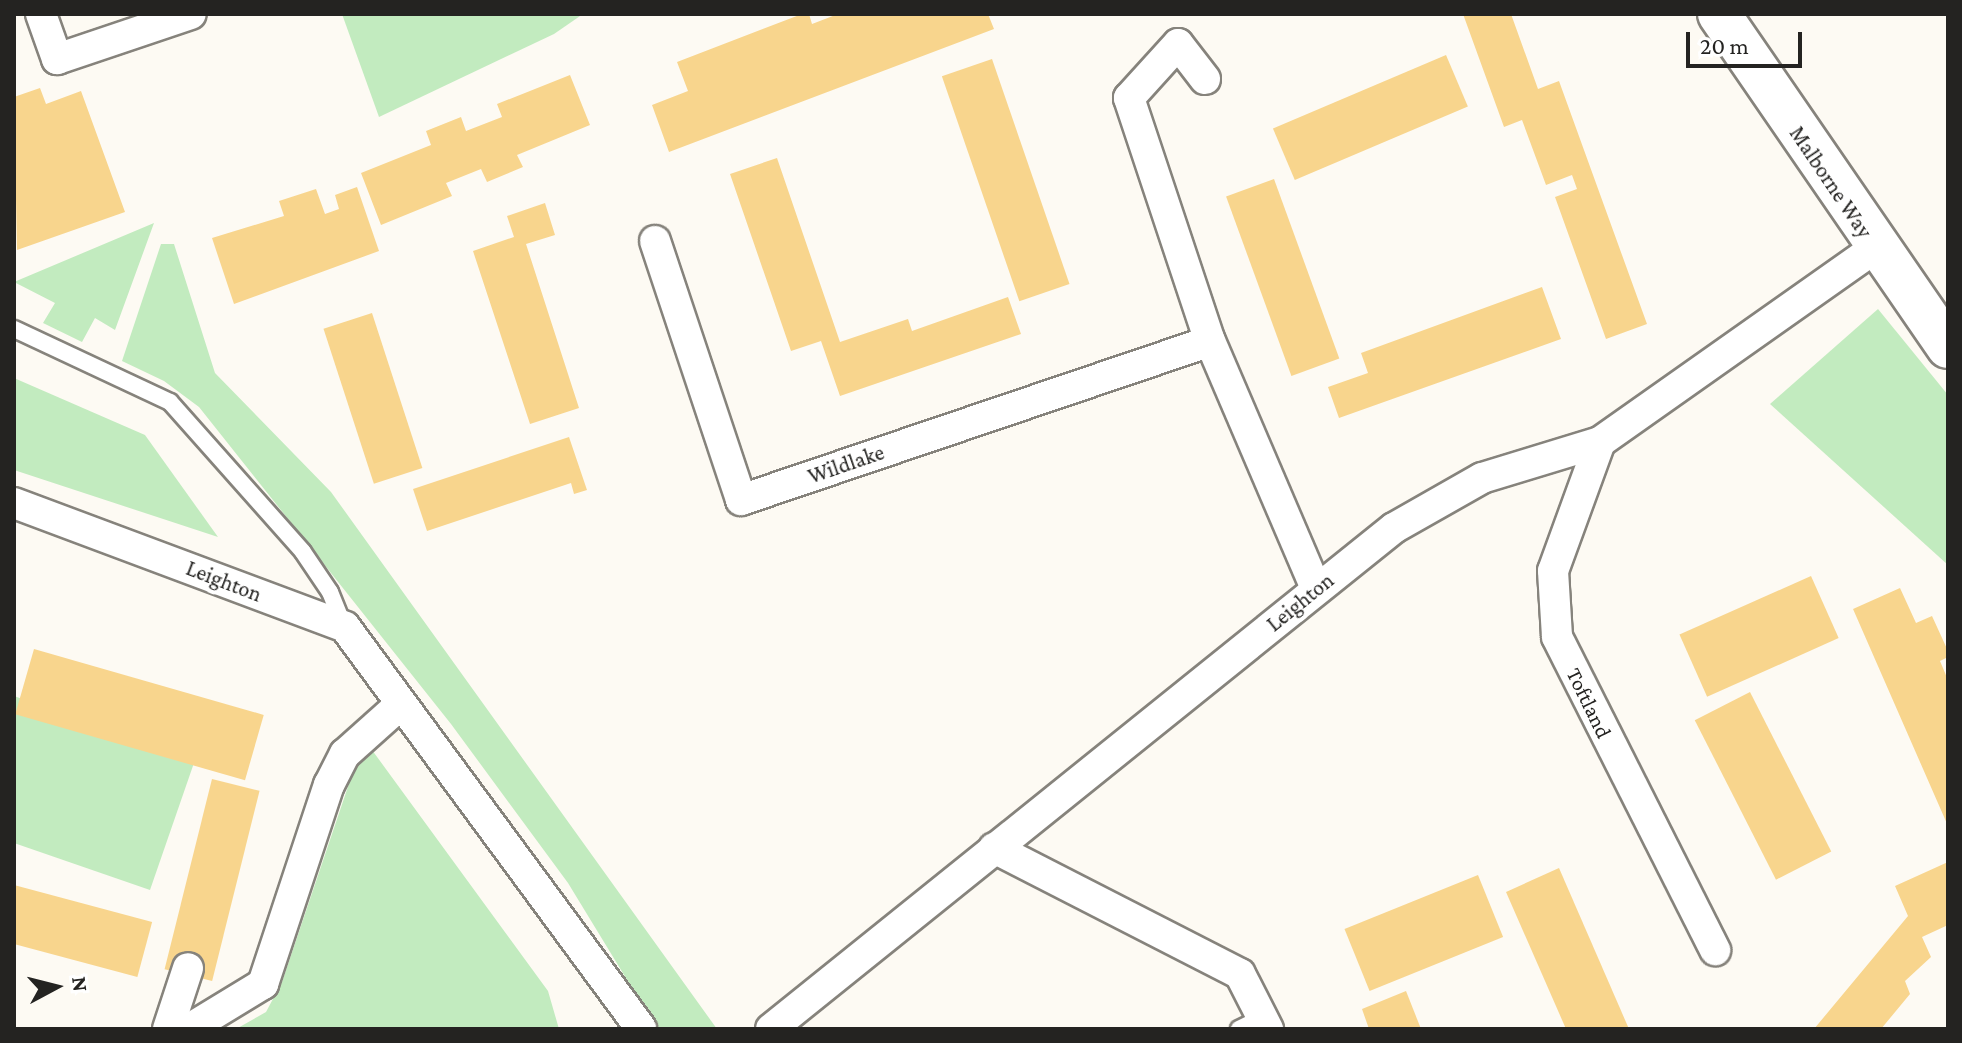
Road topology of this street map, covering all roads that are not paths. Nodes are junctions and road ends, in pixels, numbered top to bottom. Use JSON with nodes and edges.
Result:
{"nodes":[{"id":1,"x":41,"y":14,"type":"edge"},
{"id":2,"x":191,"y":14,"type":"edge"},
{"id":3,"x":1719,"y":14,"type":"edge"},
{"id":4,"x":1205,"y":79,"type":"dead end"},
{"id":5,"x":655,"y":241,"type":"dead end"},
{"id":6,"x":1875,"y":248,"type":"junction"},
{"id":7,"x":14,"y":329,"type":"edge"},
{"id":8,"x":1210,"y":341,"type":"junction"},
{"id":9,"x":1948,"y":347,"type":"edge"},
{"id":10,"x":1600,"y":442,"type":"junction"},
{"id":11,"x":14,"y":503,"type":"edge"},
{"id":12,"x":1316,"y":588,"type":"junction"},
{"id":13,"x":345,"y":627,"type":"junction"},
{"id":14,"x":401,"y":704,"type":"junction"},
{"id":15,"x":994,"y":848,"type":"junction"},
{"id":16,"x":1715,"y":950,"type":"dead end"},
{"id":17,"x":188,"y":968,"type":"dead end"},
{"id":18,"x":1256,"y":1025,"type":"edge"},
{"id":19,"x":168,"y":1029,"type":"edge"},
{"id":20,"x":189,"y":1029,"type":"edge"},
{"id":21,"x":641,"y":1029,"type":"edge"},
{"id":22,"x":771,"y":1029,"type":"edge"}],
"edges":[{"from":1,"to":2,"type":"street"},
{"from":3,"to":6,"type":"street","name":"Malborne Way"},
{"from":4,"to":8,"type":"street"},
{"from":5,"to":8,"type":"street","name":"Wildlake"},
{"from":6,"to":9,"type":"street","name":"Malborne Way"},
{"from":6,"to":10,"type":"street","name":"Leighton"},
{"from":7,"to":13,"type":"lane"},
{"from":8,"to":12,"type":"street"},
{"from":10,"to":12,"type":"street","name":"Leighton"},
{"from":10,"to":16,"type":"street","name":"Toftland"},
{"from":11,"to":13,"type":"street","name":"Leighton"},
{"from":12,"to":15,"type":"street","name":"Leighton"},
{"from":13,"to":14,"type":"street"},
{"from":14,"to":20,"type":"street"},
{"from":14,"to":21,"type":"street"},
{"from":15,"to":18,"type":"street"},
{"from":15,"to":22,"type":"street","name":"Leighton"},
{"from":17,"to":19,"type":"street"}]}
